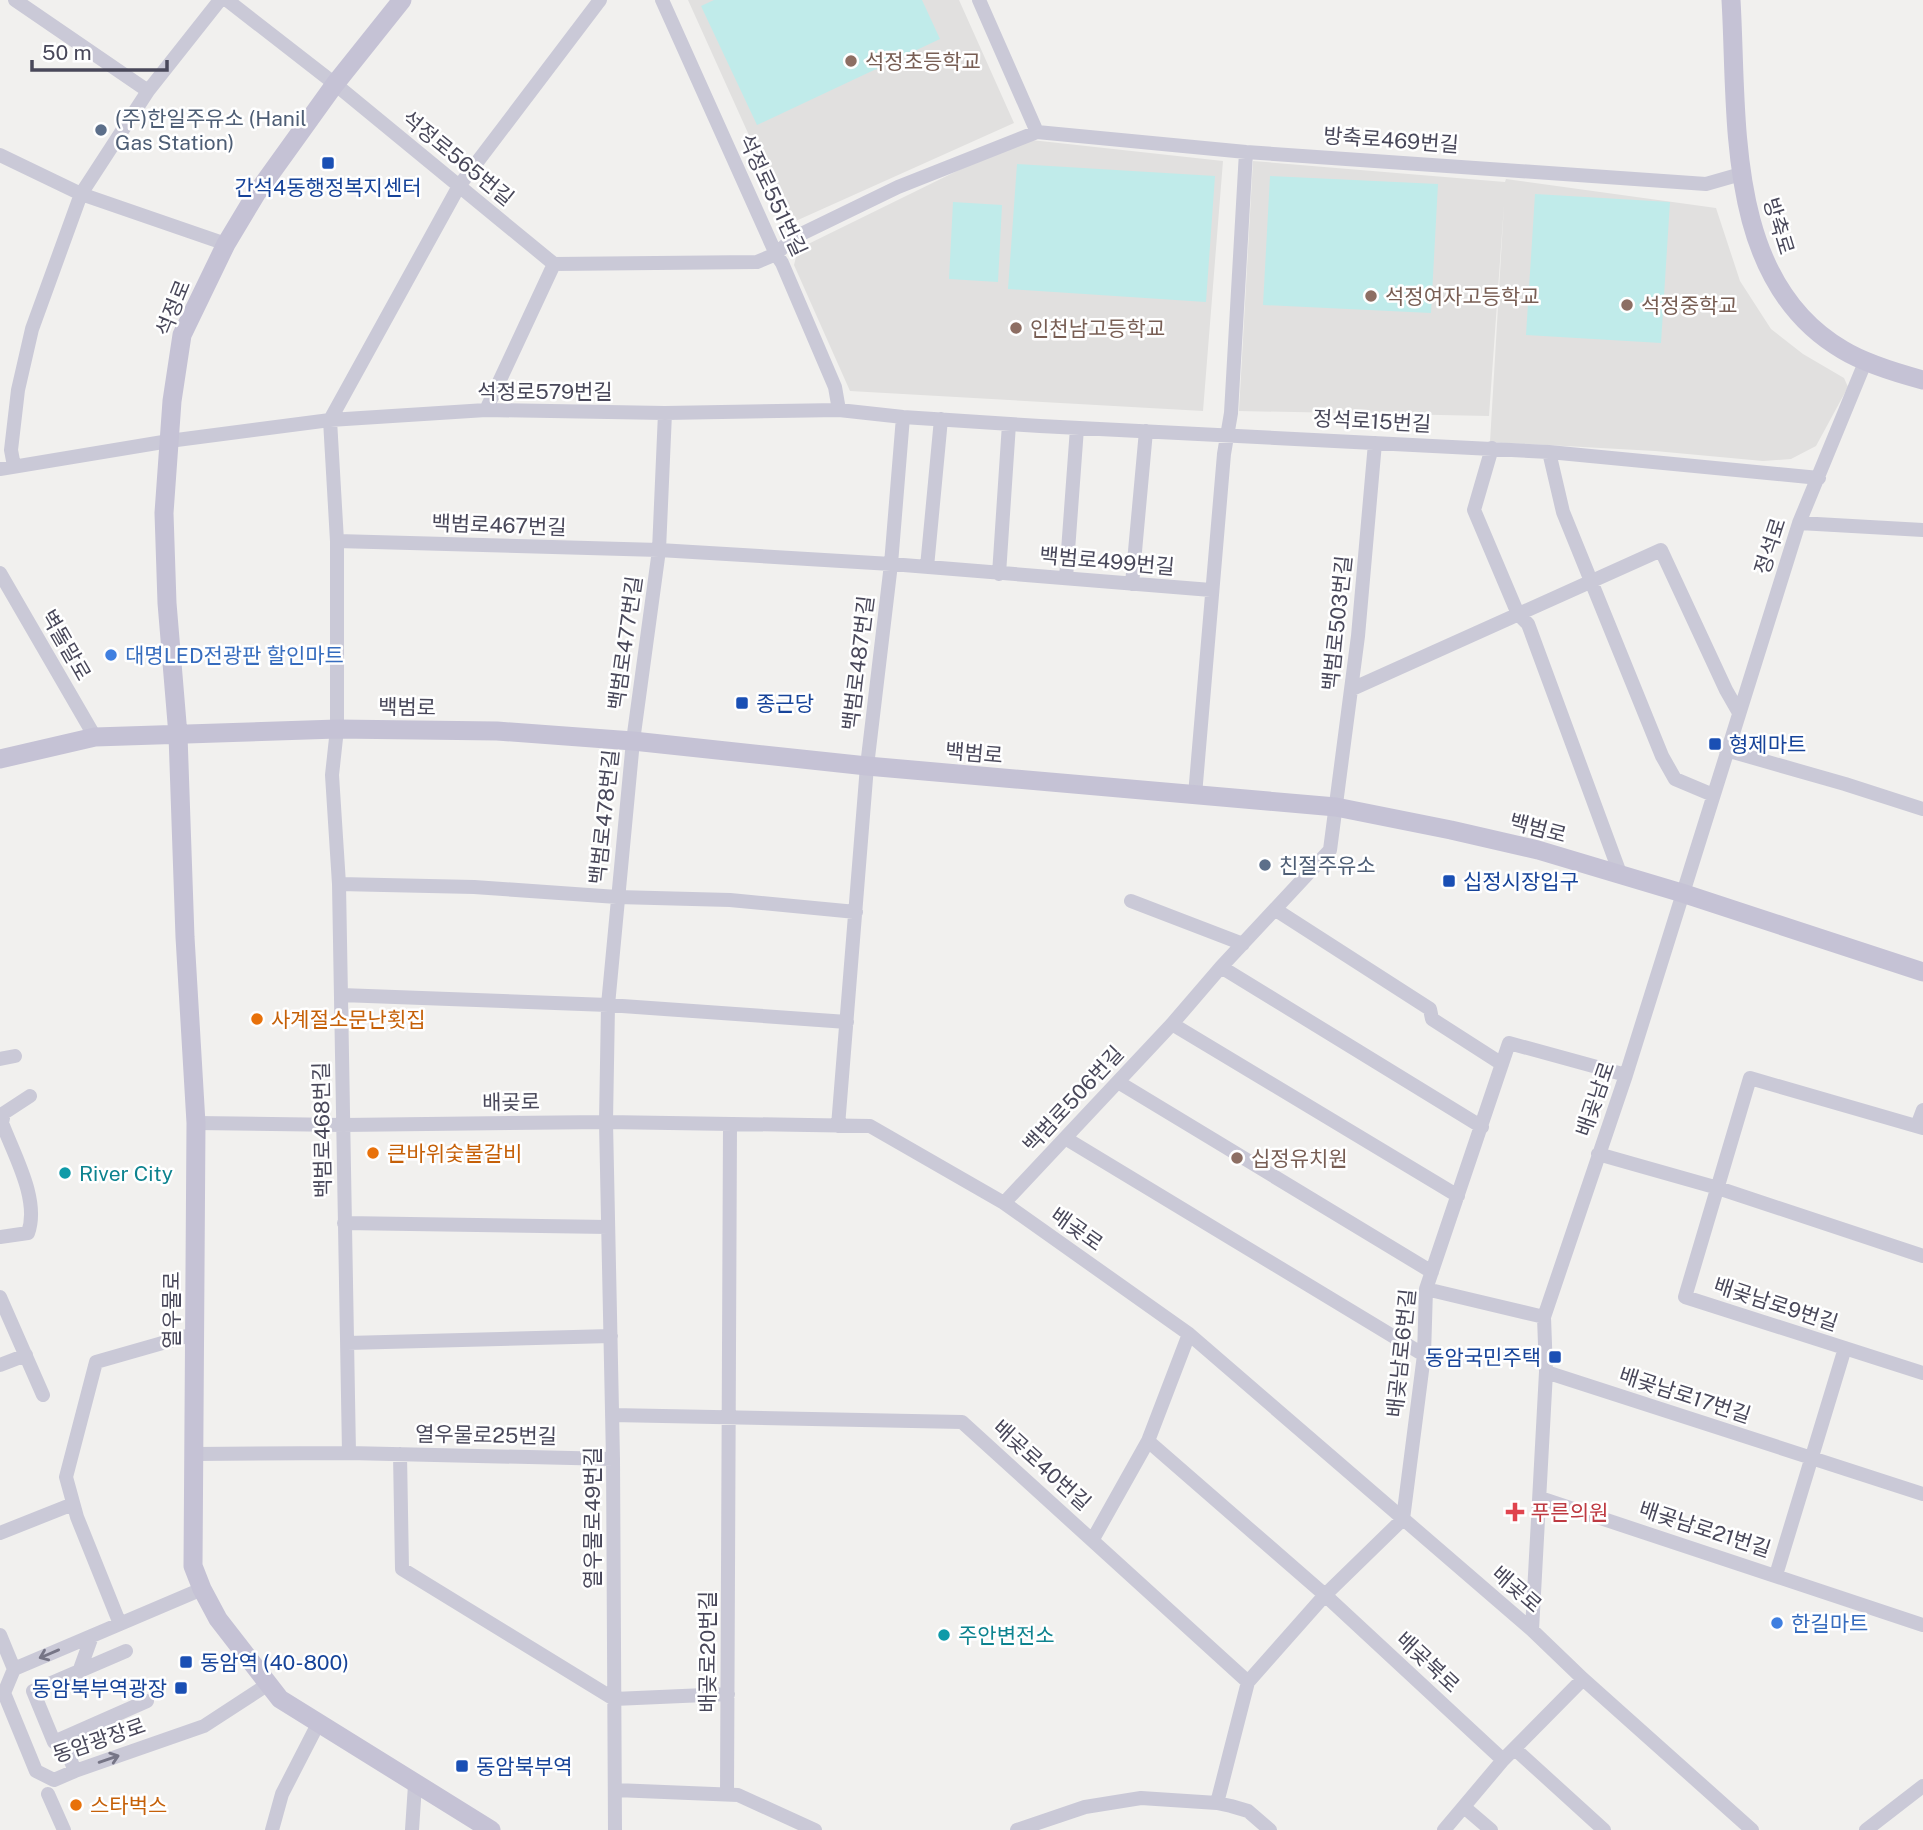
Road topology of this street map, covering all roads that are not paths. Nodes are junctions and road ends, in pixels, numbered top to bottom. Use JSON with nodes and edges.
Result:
{"nodes":[{"id":1,"x":15,"y":0,"type":"edge"},
{"id":2,"x":220,"y":0,"type":"edge"},
{"id":3,"x":227,"y":0,"type":"edge"},
{"id":4,"x":402,"y":0,"type":"edge"},
{"id":5,"x":600,"y":0,"type":"edge"},
{"id":6,"x":662,"y":0,"type":"edge"},
{"id":7,"x":979,"y":0,"type":"edge"},
{"id":8,"x":1731,"y":0,"type":"edge"},
{"id":9,"x":334,"y":84,"type":"junction"},
{"id":10,"x":148,"y":91,"type":"junction"},
{"id":11,"x":1037,"y":132,"type":"junction"},
{"id":12,"x":1246,"y":152,"type":"junction"},
{"id":13,"x":0,"y":155,"type":"edge"},
{"id":14,"x":1741,"y":174,"type":"junction"},
{"id":15,"x":459,"y":186,"type":"junction"},
{"id":16,"x":81,"y":194,"type":"junction"},
{"id":17,"x":226,"y":244,"type":"junction"},
{"id":18,"x":776,"y":254,"type":"junction"},
{"id":19,"x":554,"y":264,"type":"junction"},
{"id":20,"x":1866,"y":360,"type":"junction"},
{"id":21,"x":1923,"y":380,"type":"edge"},
{"id":22,"x":486,"y":410,"type":"junction"},
{"id":23,"x":839,"y":410,"type":"junction"},
{"id":24,"x":665,"y":413,"type":"junction"},
{"id":25,"x":903,"y":417,"type":"junction"},
{"id":26,"x":921,"y":418,"type":"joint"},
{"id":27,"x":941,"y":419,"type":"junction"},
{"id":28,"x":330,"y":420,"type":"junction"},
{"id":29,"x":1009,"y":424,"type":"junction"},
{"id":30,"x":1077,"y":428,"type":"junction"},
{"id":31,"x":1146,"y":431,"type":"junction"},
{"id":32,"x":1227,"y":435,"type":"junction"},
{"id":33,"x":169,"y":441,"type":"junction"},
{"id":34,"x":1375,"y":443,"type":"junction"},
{"id":35,"x":1492,"y":449,"type":"junction"},
{"id":36,"x":1549,"y":452,"type":"junction"},
{"id":37,"x":7,"y":467,"type":"edge"},
{"id":38,"x":1819,"y":478,"type":"junction"},
{"id":39,"x":1798,"y":523,"type":"junction"},
{"id":40,"x":1923,"y":530,"type":"edge"},
{"id":41,"x":337,"y":541,"type":"junction"},
{"id":42,"x":659,"y":550,"type":"junction"},
{"id":43,"x":891,"y":564,"type":"junction"},
{"id":44,"x":927,"y":567,"type":"junction"},
{"id":45,"x":0,"y":573,"type":"edge"},
{"id":46,"x":999,"y":574,"type":"junction"},
{"id":47,"x":1066,"y":578,"type":"junction"},
{"id":48,"x":1591,"y":582,"type":"junction"},
{"id":49,"x":1132,"y":584,"type":"junction"},
{"id":50,"x":1211,"y":590,"type":"junction"},
{"id":51,"x":1518,"y":614,"type":"junction"},
{"id":52,"x":1352,"y":689,"type":"junction"},
{"id":53,"x":1738,"y":711,"type":"junction"},
{"id":54,"x":337,"y":729,"type":"junction"},
{"id":55,"x":178,"y":735,"type":"junction"},
{"id":56,"x":95,"y":737,"type":"junction"},
{"id":57,"x":633,"y":741,"type":"junction"},
{"id":58,"x":1726,"y":750,"type":"junction"},
{"id":59,"x":0,"y":759,"type":"edge"},
{"id":60,"x":867,"y":766,"type":"junction"},
{"id":61,"x":1195,"y":795,"type":"junction"},
{"id":62,"x":1713,"y":795,"type":"junction"},
{"id":63,"x":1336,"y":807,"type":"junction"},
{"id":64,"x":1923,"y":809,"type":"edge"},
{"id":65,"x":1621,"y":876,"type":"junction"},
{"id":66,"x":339,"y":884,"type":"junction"},
{"id":67,"x":1682,"y":893,"type":"junction"},
{"id":68,"x":617,"y":897,"type":"junction"},
{"id":69,"x":1131,"y":901,"type":"dead end"},
{"id":70,"x":1276,"y":910,"type":"junction"},
{"id":71,"x":856,"y":912,"type":"junction"},
{"id":72,"x":1243,"y":944,"type":"junction"},
{"id":73,"x":1221,"y":967,"type":"junction"},
{"id":74,"x":1923,"y":972,"type":"edge"},
{"id":75,"x":341,"y":995,"type":"junction"},
{"id":76,"x":608,"y":1005,"type":"junction"},
{"id":77,"x":847,"y":1022,"type":"junction"},
{"id":78,"x":1172,"y":1024,"type":"junction"},
{"id":79,"x":15,"y":1056,"type":"dead end"},
{"id":80,"x":0,"y":1059,"type":"edge"},
{"id":81,"x":1502,"y":1065,"type":"junction"},
{"id":82,"x":1626,"y":1074,"type":"junction"},
{"id":83,"x":1118,"y":1082,"type":"junction"},
{"id":84,"x":30,"y":1096,"type":"dead end"},
{"id":85,"x":1923,"y":1110,"type":"edge"},
{"id":86,"x":606,"y":1122,"type":"junction"},
{"id":87,"x":196,"y":1123,"type":"junction"},
{"id":88,"x":343,"y":1125,"type":"junction"},
{"id":89,"x":730,"y":1126,"type":"junction"},
{"id":90,"x":838,"y":1126,"type":"junction"},
{"id":91,"x":1482,"y":1127,"type":"junction"},
{"id":92,"x":1920,"y":1127,"type":"edge"},
{"id":93,"x":1065,"y":1138,"type":"junction"},
{"id":94,"x":1598,"y":1154,"type":"junction"},
{"id":95,"x":1718,"y":1188,"type":"junction"},
{"id":96,"x":1458,"y":1196,"type":"junction"},
{"id":97,"x":1004,"y":1203,"type":"junction"},
{"id":98,"x":344,"y":1223,"type":"junction"},
{"id":99,"x":608,"y":1227,"type":"junction"},
{"id":100,"x":0,"y":1237,"type":"edge"},
{"id":101,"x":1923,"y":1255,"type":"edge"},
{"id":102,"x":1432,"y":1272,"type":"junction"},
{"id":103,"x":1426,"y":1289,"type":"junction"},
{"id":104,"x":0,"y":1297,"type":"edge"},
{"id":105,"x":1544,"y":1317,"type":"junction"},
{"id":106,"x":194,"y":1334,"type":"junction"},
{"id":107,"x":1189,"y":1334,"type":"junction"},
{"id":108,"x":611,"y":1336,"type":"junction"},
{"id":109,"x":347,"y":1343,"type":"junction"},
{"id":110,"x":1845,"y":1348,"type":"junction"},
{"id":111,"x":26,"y":1355,"type":"junction"},
{"id":112,"x":1424,"y":1355,"type":"junction"},
{"id":113,"x":0,"y":1365,"type":"edge"},
{"id":114,"x":1546,"y":1372,"type":"junction"},
{"id":115,"x":1923,"y":1373,"type":"edge"},
{"id":116,"x":43,"y":1395,"type":"dead end"},
{"id":117,"x":612,"y":1415,"type":"junction"},
{"id":118,"x":729,"y":1416,"type":"junction"},
{"id":119,"x":1148,"y":1441,"type":"junction"},
{"id":120,"x":349,"y":1453,"type":"junction"},
{"id":121,"x":194,"y":1454,"type":"junction"},
{"id":122,"x":400,"y":1454,"type":"junction"},
{"id":123,"x":1810,"y":1457,"type":"junction"},
{"id":124,"x":613,"y":1459,"type":"junction"},
{"id":125,"x":1923,"y":1494,"type":"edge"},
{"id":126,"x":1540,"y":1497,"type":"junction"},
{"id":127,"x":73,"y":1504,"type":"junction"},
{"id":128,"x":1403,"y":1519,"type":"junction"},
{"id":129,"x":0,"y":1533,"type":"edge"},
{"id":130,"x":1093,"y":1539,"type":"junction"},
{"id":131,"x":1776,"y":1575,"type":"junction"},
{"id":132,"x":202,"y":1589,"type":"junction"},
{"id":133,"x":1325,"y":1595,"type":"junction"},
{"id":134,"x":120,"y":1623,"type":"junction"},
{"id":135,"x":1923,"y":1625,"type":"edge"},
{"id":136,"x":1532,"y":1630,"type":"junction"},
{"id":137,"x":0,"y":1635,"type":"edge"},
{"id":138,"x":92,"y":1636,"type":"junction"},
{"id":139,"x":126,"y":1651,"type":"dead end"},
{"id":140,"x":14,"y":1668,"type":"junction"},
{"id":141,"x":79,"y":1672,"type":"junction"},
{"id":142,"x":1583,"y":1679,"type":"junction"},
{"id":143,"x":1248,"y":1682,"type":"junction"},
{"id":144,"x":267,"y":1685,"type":"junction"},
{"id":145,"x":728,"y":1694,"type":"junction"},
{"id":146,"x":614,"y":1699,"type":"junction"},
{"id":147,"x":147,"y":1701,"type":"dead end"},
{"id":148,"x":319,"y":1722,"type":"junction"},
{"id":149,"x":62,"y":1739,"type":"junction"},
{"id":150,"x":1516,"y":1749,"type":"junction"},
{"id":151,"x":1503,"y":1760,"type":"junction"},
{"id":152,"x":75,"y":1771,"type":"junction"},
{"id":153,"x":415,"y":1785,"type":"junction"},
{"id":154,"x":1923,"y":1786,"type":"edge"},
{"id":155,"x":615,"y":1790,"type":"junction"},
{"id":156,"x":727,"y":1793,"type":"junction"},
{"id":157,"x":48,"y":1794,"type":"dead end"},
{"id":158,"x":1217,"y":1803,"type":"junction"},
{"id":159,"x":1464,"y":1807,"type":"junction"},
{"id":160,"x":64,"y":1830,"type":"edge"},
{"id":161,"x":272,"y":1830,"type":"edge"},
{"id":162,"x":412,"y":1830,"type":"edge"},
{"id":163,"x":491,"y":1830,"type":"edge"},
{"id":164,"x":615,"y":1830,"type":"edge"},
{"id":165,"x":815,"y":1830,"type":"edge"},
{"id":166,"x":1017,"y":1830,"type":"edge"},
{"id":167,"x":1270,"y":1830,"type":"edge"},
{"id":168,"x":1444,"y":1830,"type":"edge"},
{"id":169,"x":1491,"y":1830,"type":"edge"},
{"id":170,"x":1604,"y":1830,"type":"edge"},
{"id":171,"x":1752,"y":1830,"type":"edge"},
{"id":172,"x":1866,"y":1830,"type":"edge"}],
"edges":[{"from":1,"to":10,"type":"street"},
{"from":2,"to":10,"type":"street"},
{"from":3,"to":9,"type":"street","name":"석정로565번길"},
{"from":4,"to":9,"type":"main road","name":"석정로"},
{"from":5,"to":15,"type":"street"},
{"from":6,"to":18,"type":"street","name":"석정로551번길"},
{"from":7,"to":11,"type":"street"},
{"from":8,"to":14,"type":"main road","name":"방축로"},
{"from":9,"to":15,"type":"street","name":"석정로565번길"},
{"from":9,"to":17,"type":"main road","name":"석정로"},
{"from":10,"to":16,"type":"street"},
{"from":11,"to":12,"type":"street","name":"방축로469번길"},
{"from":11,"to":18,"type":"street"},
{"from":12,"to":14,"type":"street","name":"방축로469번길"},
{"from":12,"to":32,"type":"street"},
{"from":13,"to":16,"type":"street"},
{"from":14,"to":20,"type":"main road","name":"방축로"},
{"from":15,"to":19,"type":"street","name":"석정로565번길"},
{"from":15,"to":28,"type":"street"},
{"from":16,"to":17,"type":"street"},
{"from":16,"to":37,"type":"street"},
{"from":17,"to":33,"type":"main road","name":"석정로"},
{"from":18,"to":19,"type":"street"},
{"from":18,"to":23,"type":"street","name":"석정로551번길"},
{"from":19,"to":22,"type":"street"},
{"from":20,"to":21,"type":"main road","name":"방축로"},
{"from":20,"to":38,"type":"street","name":"정석로"},
{"from":22,"to":24,"type":"street","name":"석정로579번길"},
{"from":22,"to":28,"type":"street","name":"석정로579번길"},
{"from":23,"to":24,"type":"street","name":"석정로579번길"},
{"from":23,"to":25,"type":"street","name":"석정로579번길"},
{"from":24,"to":42,"type":"street","name":"백범로477번길"},
{"from":25,"to":26,"type":"street","name":"석정로579번길"},
{"from":25,"to":43,"type":"street","name":"백범로487번길"},
{"from":26,"to":27,"type":"street","name":"정석로15번길"},
{"from":27,"to":29,"type":"street","name":"정석로15번길"},
{"from":27,"to":44,"type":"street"},
{"from":28,"to":33,"type":"street","name":"석정로579번길"},
{"from":28,"to":41,"type":"street"},
{"from":29,"to":30,"type":"street","name":"정석로15번길"},
{"from":29,"to":46,"type":"street"},
{"from":30,"to":31,"type":"street","name":"정석로15번길"},
{"from":30,"to":47,"type":"street"},
{"from":31,"to":32,"type":"street","name":"정석로15번길"},
{"from":31,"to":49,"type":"street"},
{"from":32,"to":34,"type":"street","name":"정석로15번길"},
{"from":32,"to":50,"type":"street"},
{"from":33,"to":37,"type":"street","name":"석정로579번길"},
{"from":33,"to":55,"type":"main road","name":"석정로"},
{"from":34,"to":35,"type":"street","name":"정석로15번길"},
{"from":34,"to":52,"type":"street","name":"백범로503번길"},
{"from":35,"to":36,"type":"street","name":"정석로15번길"},
{"from":35,"to":51,"type":"street"},
{"from":36,"to":38,"type":"street","name":"정석로15번길"},
{"from":36,"to":48,"type":"street"},
{"from":38,"to":39,"type":"street","name":"정석로"},
{"from":39,"to":40,"type":"street"},
{"from":39,"to":53,"type":"street","name":"정석로"},
{"from":41,"to":42,"type":"street","name":"백범로467번길"},
{"from":41,"to":54,"type":"street"},
{"from":42,"to":43,"type":"street","name":"백범로477번길"},
{"from":42,"to":57,"type":"street","name":"백범로477번길"},
{"from":43,"to":44,"type":"street"},
{"from":43,"to":60,"type":"street","name":"백범로487번길"},
{"from":44,"to":46,"type":"street"},
{"from":45,"to":56,"type":"street","name":"벽돌말로"},
{"from":46,"to":47,"type":"street","name":"백범로499번길"},
{"from":47,"to":49,"type":"street","name":"백범로499번길"},
{"from":48,"to":51,"type":"street"},
{"from":48,"to":53,"type":"street"},
{"from":48,"to":62,"type":"street"},
{"from":49,"to":50,"type":"street","name":"백범로499번길"},
{"from":50,"to":61,"type":"street"},
{"from":51,"to":52,"type":"street"},
{"from":51,"to":65,"type":"street"},
{"from":52,"to":63,"type":"street","name":"백범로503번길"},
{"from":53,"to":58,"type":"street","name":"정석로"},
{"from":54,"to":55,"type":"main road","name":"백범로"},
{"from":54,"to":57,"type":"main road","name":"백범로"},
{"from":54,"to":66,"type":"street","name":"백범로468번길"},
{"from":55,"to":56,"type":"main road","name":"백범로"},
{"from":55,"to":87,"type":"main road","name":"열우물로"},
{"from":56,"to":59,"type":"main road","name":"백범로"},
{"from":57,"to":60,"type":"main road","name":"백범로"},
{"from":57,"to":68,"type":"street","name":"백범로478번길"},
{"from":58,"to":62,"type":"street","name":"정석로"},
{"from":58,"to":64,"type":"street"},
{"from":60,"to":61,"type":"main road","name":"백범로"},
{"from":60,"to":71,"type":"street","name":"백범로487번길"},
{"from":61,"to":63,"type":"main road","name":"백범로"},
{"from":62,"to":67,"type":"street","name":"정석로"},
{"from":63,"to":65,"type":"main road","name":"백범로"},
{"from":63,"to":70,"type":"street","name":"백범로506번길"},
{"from":65,"to":67,"type":"main road","name":"백범로"},
{"from":66,"to":68,"type":"street","name":"백범로478번길"},
{"from":66,"to":75,"type":"street","name":"백범로468번길"},
{"from":67,"to":74,"type":"main road","name":"백범로"},
{"from":67,"to":82,"type":"street","name":"배곶남로"},
{"from":68,"to":71,"type":"street","name":"백범로478번길"},
{"from":68,"to":76,"type":"street","name":"백범로478번길"},
{"from":69,"to":72,"type":"street"},
{"from":70,"to":72,"type":"street","name":"백범로506번길"},
{"from":70,"to":81,"type":"street"},
{"from":71,"to":77,"type":"street","name":"백범로487번길"},
{"from":72,"to":73,"type":"street","name":"백범로506번길"},
{"from":73,"to":78,"type":"street","name":"백범로506번길"},
{"from":73,"to":91,"type":"street"},
{"from":75,"to":76,"type":"street"},
{"from":75,"to":88,"type":"street","name":"백범로468번길"},
{"from":76,"to":77,"type":"street"},
{"from":76,"to":86,"type":"street","name":"백범로478번길"},
{"from":77,"to":90,"type":"street","name":"백범로487번길"},
{"from":78,"to":83,"type":"street","name":"백범로506번길"},
{"from":78,"to":96,"type":"street"},
{"from":79,"to":80,"type":"street"},
{"from":81,"to":82,"type":"street","name":"배곶남로6번길"},
{"from":81,"to":91,"type":"street","name":"배곶남로6번길"},
{"from":82,"to":94,"type":"street","name":"배곶남로"},
{"from":83,"to":93,"type":"street","name":"백범로506번길"},
{"from":83,"to":102,"type":"street"},
{"from":84,"to":100,"type":"street"},
{"from":85,"to":92,"type":"street"},
{"from":86,"to":88,"type":"street","name":"배곶로"},
{"from":86,"to":89,"type":"street","name":"배곶로"},
{"from":86,"to":99,"type":"street","name":"열우물로49번길"},
{"from":87,"to":88,"type":"street","name":"배곶로"},
{"from":87,"to":106,"type":"main road","name":"열우물로"},
{"from":88,"to":98,"type":"street","name":"백범로468번길"},
{"from":89,"to":90,"type":"street","name":"배곶로"},
{"from":89,"to":118,"type":"street","name":"배곶로20번길"},
{"from":90,"to":97,"type":"street","name":"배곶로"},
{"from":91,"to":96,"type":"street","name":"배곶남로6번길"},
{"from":92,"to":95,"type":"street"},
{"from":93,"to":97,"type":"street","name":"백범로506번길"},
{"from":93,"to":112,"type":"street"},
{"from":94,"to":95,"type":"street"},
{"from":94,"to":105,"type":"street","name":"배곶남로"},
{"from":95,"to":101,"type":"street"},
{"from":95,"to":110,"type":"street","name":"배곶남로9번길"},
{"from":96,"to":102,"type":"street","name":"배곶남로6번길"},
{"from":97,"to":107,"type":"street","name":"배곶로"},
{"from":98,"to":99,"type":"street","name":"백범로468번길"},
{"from":98,"to":109,"type":"street","name":"백범로468번길"},
{"from":99,"to":108,"type":"street","name":"열우물로49번길"},
{"from":102,"to":103,"type":"street","name":"배곶남로6번길"},
{"from":103,"to":105,"type":"street"},
{"from":103,"to":112,"type":"street","name":"배곶남로6번길"},
{"from":104,"to":111,"type":"street"},
{"from":105,"to":114,"type":"street","name":"배곶남로"},
{"from":106,"to":121,"type":"main road","name":"열우물로"},
{"from":106,"to":127,"type":"street"},
{"from":107,"to":119,"type":"street","name":"배곶로40번길"},
{"from":107,"to":128,"type":"street","name":"배곶로"},
{"from":108,"to":109,"type":"street"},
{"from":108,"to":117,"type":"street","name":"열우물로49번길"},
{"from":109,"to":120,"type":"street","name":"백범로468번길"},
{"from":110,"to":115,"type":"street","name":"배곶남로9번길"},
{"from":110,"to":123,"type":"street"},
{"from":111,"to":113,"type":"street"},
{"from":111,"to":116,"type":"street"},
{"from":112,"to":128,"type":"street","name":"배곶남로6번길"},
{"from":114,"to":123,"type":"street","name":"배곶남로17번길"},
{"from":114,"to":126,"type":"street","name":"배곶남로"},
{"from":117,"to":118,"type":"street"},
{"from":117,"to":124,"type":"street","name":"열우물로49번길"},
{"from":118,"to":130,"type":"street","name":"배곶로40번길"},
{"from":118,"to":145,"type":"street","name":"배곶로20번길"},
{"from":119,"to":130,"type":"street","name":"배곶로40번길"},
{"from":119,"to":133,"type":"street","name":"배곶북로"},
{"from":120,"to":121,"type":"street","name":"열우물로25번길"},
{"from":120,"to":122,"type":"street","name":"열우물로25번길"},
{"from":121,"to":132,"type":"main road","name":"열우물로"},
{"from":122,"to":124,"type":"street","name":"열우물로25번길"},
{"from":122,"to":146,"type":"street","name":"열우물로25번길"},
{"from":123,"to":125,"type":"street","name":"배곶남로17번길"},
{"from":123,"to":131,"type":"street","name":"배곶남로21번길"},
{"from":124,"to":146,"type":"street","name":"열우물로49번길"},
{"from":126,"to":131,"type":"street","name":"배곶남로21번길"},
{"from":126,"to":136,"type":"street","name":"배곶남로"},
{"from":127,"to":129,"type":"street"},
{"from":127,"to":134,"type":"street"},
{"from":128,"to":133,"type":"street"},
{"from":128,"to":136,"type":"street","name":"배곶로"},
{"from":130,"to":143,"type":"street","name":"배곶로40번길"},
{"from":131,"to":135,"type":"street","name":"배곶남로21번길"},
{"from":132,"to":134,"type":"street"},
{"from":132,"to":144,"type":"main road","name":"열우물로"},
{"from":133,"to":143,"type":"street"},
{"from":133,"to":151,"type":"street","name":"배곶북로"},
{"from":134,"to":138,"type":"street"},
{"from":136,"to":142,"type":"street","name":"배곶로"},
{"from":137,"to":140,"type":"street"},
{"from":138,"to":140,"type":"street","one_way":true},
{"from":138,"to":141,"type":"street"},
{"from":139,"to":141,"type":"street"},
{"from":140,"to":152,"type":"street","name":"동암광장로"},
{"from":141,"to":149,"type":"street"},
{"from":142,"to":150,"type":"street"},
{"from":142,"to":171,"type":"street","name":"배곶로"},
{"from":143,"to":158,"type":"street"},
{"from":144,"to":148,"type":"main road","name":"열우물로"},
{"from":152,"to":144,"type":"street","name":"동암광장로","one_way":true},
{"from":145,"to":146,"type":"street"},
{"from":145,"to":156,"type":"street","name":"배곶로20번길"},
{"from":146,"to":155,"type":"street","name":"열우물로49번길"},
{"from":147,"to":149,"type":"street"},
{"from":148,"to":153,"type":"main road","name":"열우물로"},
{"from":148,"to":161,"type":"street"},
{"from":149,"to":152,"type":"street"},
{"from":150,"to":151,"type":"street"},
{"from":150,"to":170,"type":"street"},
{"from":151,"to":159,"type":"street"},
{"from":153,"to":162,"type":"street"},
{"from":153,"to":163,"type":"main road","name":"열우물로"},
{"from":154,"to":172,"type":"street"},
{"from":155,"to":156,"type":"street"},
{"from":155,"to":164,"type":"street","name":"열우물로49번길"},
{"from":156,"to":165,"type":"street"},
{"from":157,"to":160,"type":"street"},
{"from":158,"to":166,"type":"street"},
{"from":158,"to":167,"type":"street"},
{"from":159,"to":168,"type":"street"},
{"from":159,"to":169,"type":"street"}]}
